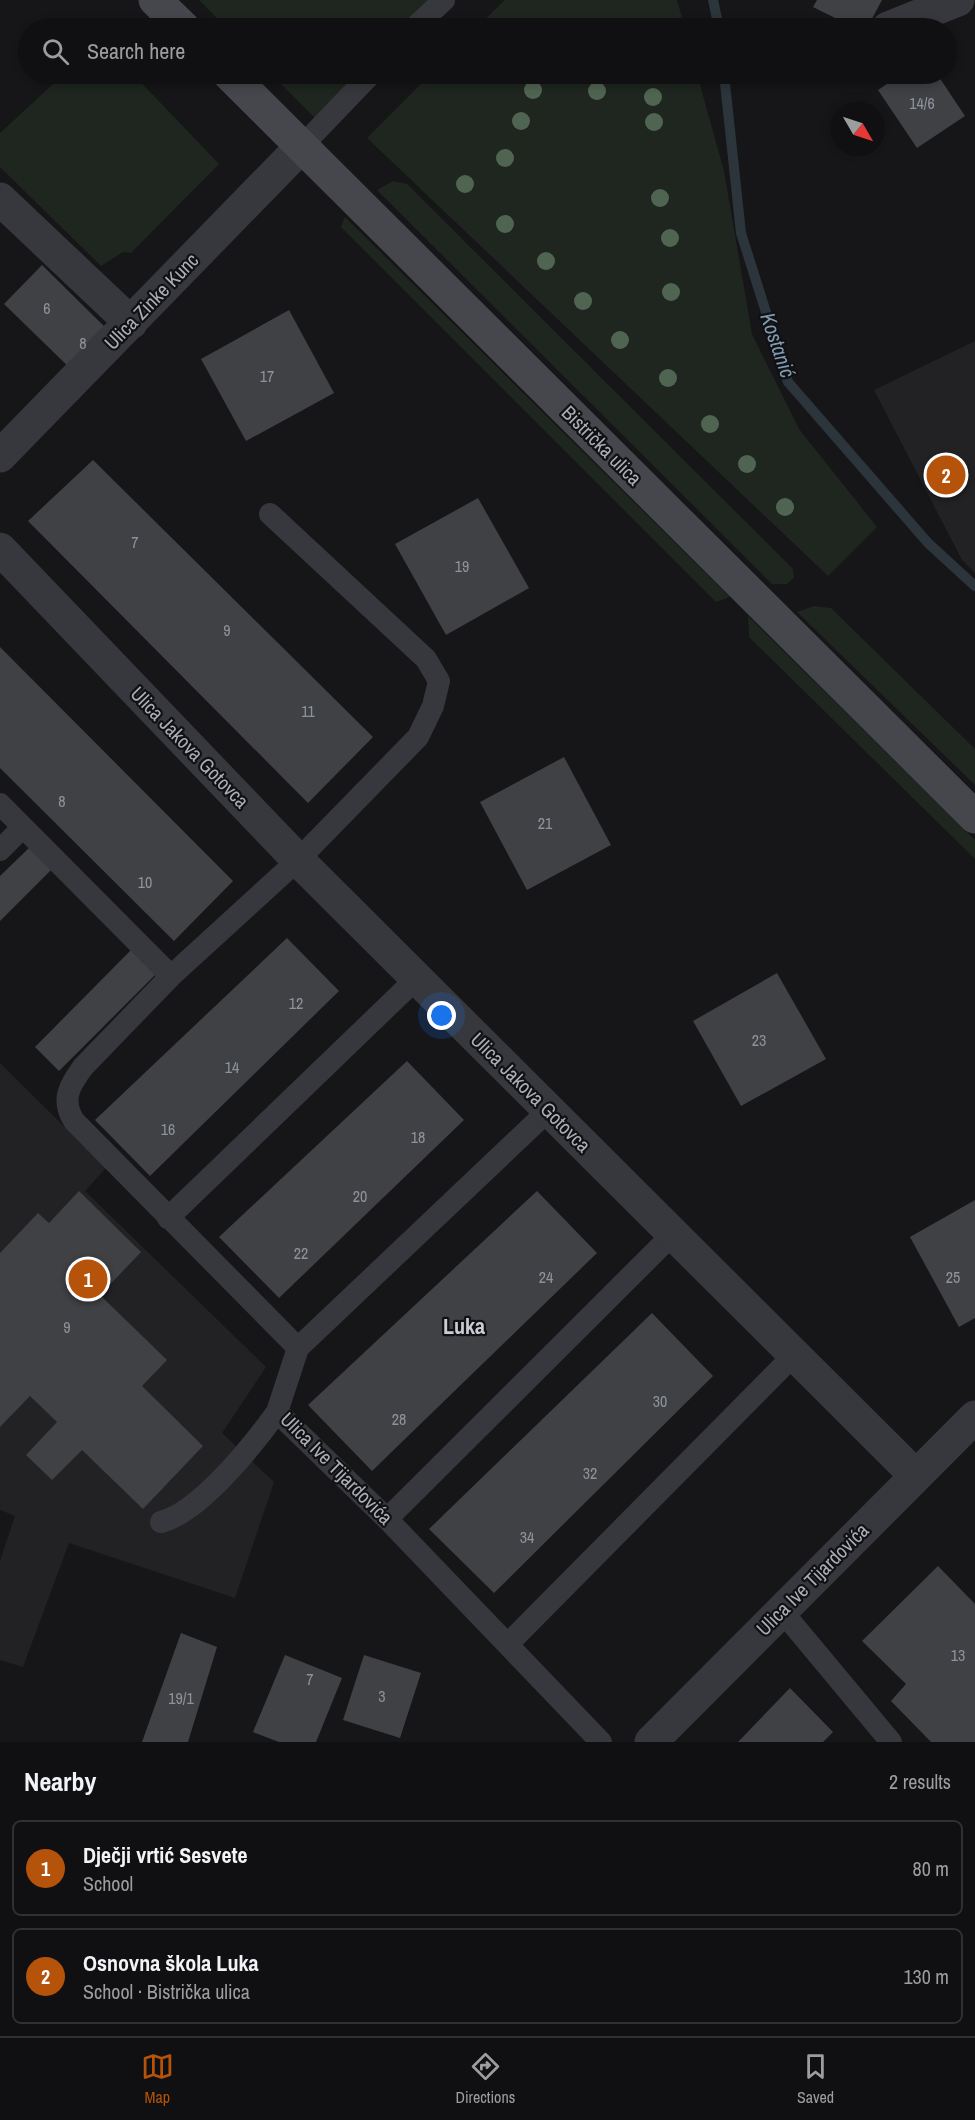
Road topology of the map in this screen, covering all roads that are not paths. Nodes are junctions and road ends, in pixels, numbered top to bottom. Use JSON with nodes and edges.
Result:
{"nodes":[{"id":1,"x":155,"y":0,"type":"edge"},
{"id":2,"x":444,"y":0,"type":"edge"},
{"id":3,"x":958,"y":0,"type":"edge"},
{"id":4,"x":173,"y":18,"type":"edge"},
{"id":5,"x":425,"y":18,"type":"edge"},
{"id":6,"x":913,"y":18,"type":"edge"},
{"id":7,"x":239,"y":84,"type":"edge"},
{"id":8,"x":362,"y":84,"type":"edge"},
{"id":9,"x":302,"y":147,"type":"junction"},
{"id":10,"x":0,"y":199,"type":"edge"},
{"id":11,"x":131,"y":323,"type":"junction"},
{"id":12,"x":0,"y":456,"type":"edge"},
{"id":13,"x":270,"y":514,"type":"dead end"},
{"id":14,"x":0,"y":549,"type":"edge"},
{"id":15,"x":0,"y":804,"type":"edge"},
{"id":16,"x":975,"y":817,"type":"edge"},
{"id":17,"x":23,"y":827,"type":"junction"},
{"id":18,"x":0,"y":850,"type":"edge"},
{"id":19,"x":298,"y":860,"type":"junction"},
{"id":20,"x":171,"y":976,"type":"junction"},
{"id":21,"x":417,"y":978,"type":"junction"},
{"id":22,"x":549,"y":1110,"type":"junction"},
{"id":23,"x":168,"y":1218,"type":"junction"},
{"id":24,"x":672,"y":1235,"type":"junction"},
{"id":25,"x":298,"y":1348,"type":"junction"},
{"id":26,"x":793,"y":1356,"type":"junction"},
{"id":27,"x":277,"y":1413,"type":"junction"},
{"id":28,"x":975,"y":1417,"type":"edge"},
{"id":29,"x":916,"y":1476,"type":"junction"},
{"id":30,"x":387,"y":1519,"type":"junction"},
{"id":31,"x":161,"y":1522,"type":"dead end"},
{"id":32,"x":781,"y":1610,"type":"junction"},
{"id":33,"x":508,"y":1644,"type":"junction"},
{"id":34,"x":601,"y":1742,"type":"edge"},
{"id":35,"x":651,"y":1742,"type":"edge"},
{"id":36,"x":891,"y":1742,"type":"edge"}],
"edges":[{"from":1,"to":4,"type":"main road"},
{"from":2,"to":5,"type":"lane"},
{"from":3,"to":6,"type":"street"},
{"from":7,"to":9,"type":"main road","name":"Bistrička ulica"},
{"from":8,"to":9,"type":"lane"},
{"from":9,"to":11,"type":"street","name":"Ulica Zinke Kunc"},
{"from":9,"to":16,"type":"main road","name":"Bistrička ulica"},
{"from":10,"to":11,"type":"street"},
{"from":11,"to":12,"type":"street","name":"Ulica Zinke Kunc"},
{"from":13,"to":19,"type":"lane"},
{"from":14,"to":19,"type":"street","name":"Ulica Jakova Gotovca"},
{"from":15,"to":17,"type":"lane"},
{"from":17,"to":18,"type":"lane"},
{"from":17,"to":20,"type":"lane"},
{"from":19,"to":20,"type":"lane"},
{"from":19,"to":21,"type":"street","name":"Ulica Jakova Gotovca"},
{"from":20,"to":23,"type":"lane"},
{"from":21,"to":22,"type":"street","name":"Ulica Jakova Gotovca"},
{"from":21,"to":23,"type":"lane"},
{"from":22,"to":24,"type":"street","name":"Ulica Jakova Gotovca"},
{"from":22,"to":25,"type":"lane"},
{"from":23,"to":25,"type":"lane"},
{"from":24,"to":26,"type":"street","name":"Ulica Jakova Gotovca"},
{"from":24,"to":30,"type":"lane"},
{"from":25,"to":27,"type":"lane","name":"Ulica Ive Tijardovića"},
{"from":26,"to":29,"type":"street","name":"Ulica Jakova Gotovca"},
{"from":26,"to":33,"type":"lane"},
{"from":27,"to":30,"type":"lane","name":"Ulica Ive Tijardovića"},
{"from":27,"to":31,"type":"lane"},
{"from":28,"to":29,"type":"street","name":"Ulica Ive Tijardovića"},
{"from":29,"to":32,"type":"street","name":"Ulica Ive Tijardovića"},
{"from":30,"to":33,"type":"lane","name":"Ulica Ive Tijardovića"},
{"from":32,"to":35,"type":"street","name":"Ulica Ive Tijardovića"},
{"from":32,"to":36,"type":"lane"},
{"from":33,"to":34,"type":"lane","name":"Ulica Ive Tijardovića"}]}
